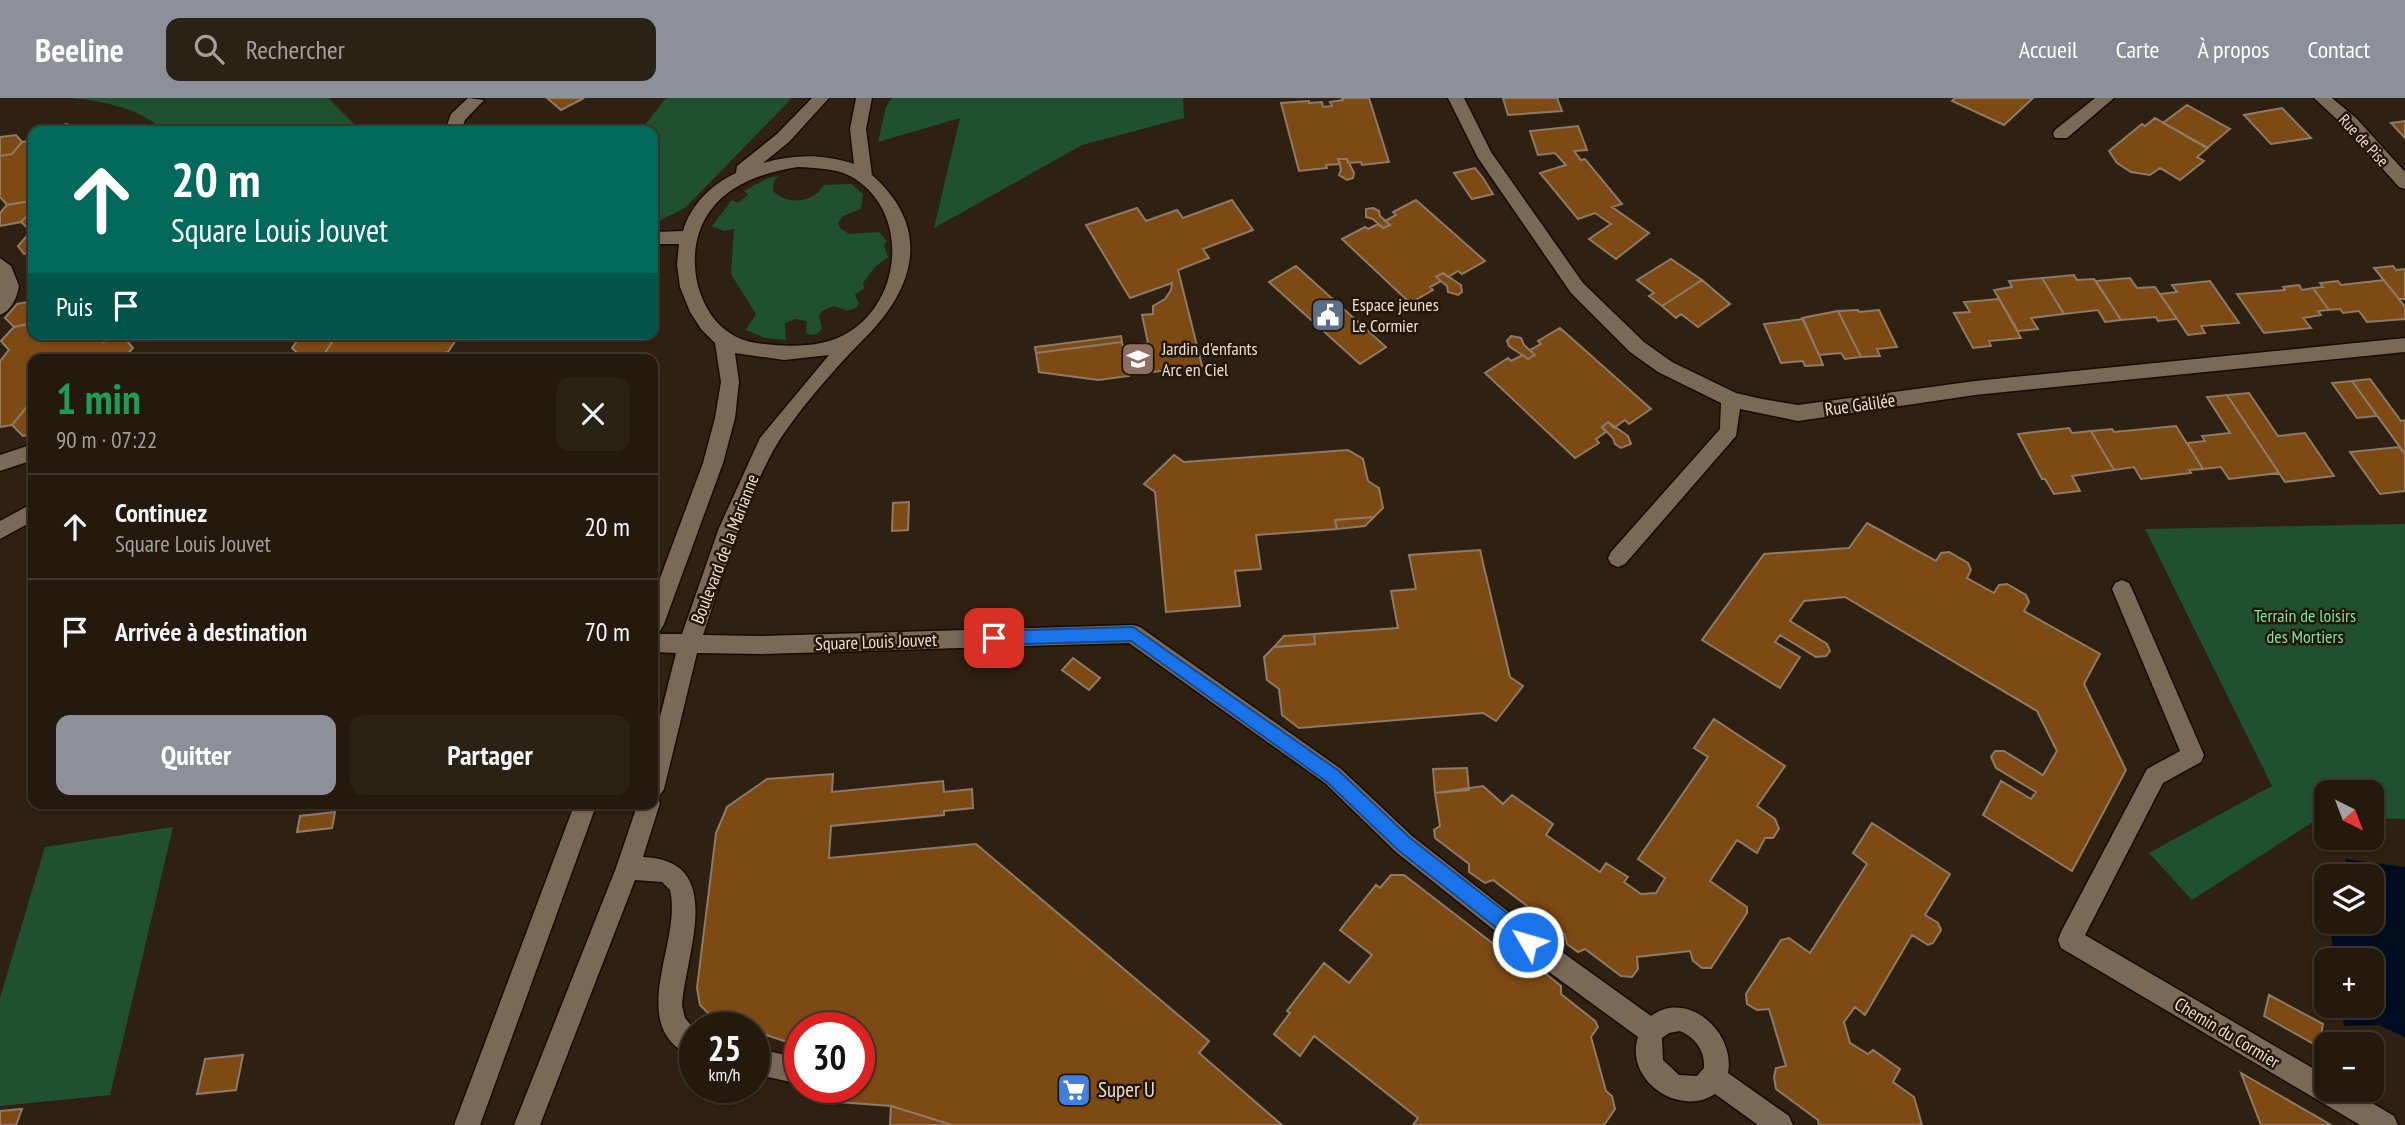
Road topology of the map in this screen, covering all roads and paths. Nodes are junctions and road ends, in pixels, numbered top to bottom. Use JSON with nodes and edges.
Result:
{"nodes":[{"id":1,"x":821,"y":98,"type":"edge"},
{"id":2,"x":864,"y":98,"type":"edge"},
{"id":3,"x":1456,"y":98,"type":"edge"},
{"id":4,"x":2106,"y":98,"type":"edge"},
{"id":5,"x":2322,"y":98,"type":"edge"},
{"id":6,"x":475,"y":100,"type":"dead end"},
{"id":7,"x":455,"y":126,"type":"edge"},
{"id":8,"x":2061,"y":134,"type":"dead end"},
{"id":9,"x":864,"y":177,"type":"junction"},
{"id":10,"x":2405,"y":183,"type":"edge"},
{"id":11,"x":718,"y":191,"type":"junction"},
{"id":12,"x":688,"y":237,"type":"junction"},
{"id":13,"x":658,"y":238,"type":"edge"},
{"id":14,"x":0,"y":265,"type":"edge"},
{"id":15,"x":0,"y":309,"type":"edge"},
{"id":16,"x":854,"y":339,"type":"junction"},
{"id":17,"x":724,"y":340,"type":"junction"},
{"id":18,"x":2405,"y":345,"type":"edge"},
{"id":19,"x":1731,"y":399,"type":"junction"},
{"id":20,"x":28,"y":454,"type":"edge"},
{"id":21,"x":0,"y":463,"type":"edge"},
{"id":22,"x":28,"y":514,"type":"edge"},
{"id":23,"x":0,"y":531,"type":"edge"},
{"id":24,"x":1618,"y":558,"type":"dead end"},
{"id":25,"x":2122,"y":589,"type":"dead end"},
{"id":26,"x":658,"y":611,"type":"edge"},
{"id":27,"x":658,"y":643,"type":"edge"},
{"id":28,"x":689,"y":645,"type":"junction"},
{"id":29,"x":658,"y":769,"type":"edge"},
{"id":30,"x":584,"y":809,"type":"edge"},
{"id":31,"x":647,"y":809,"type":"edge"},
{"id":32,"x":628,"y":868,"type":"junction"},
{"id":33,"x":1651,"y":1031,"type":"junction"},
{"id":34,"x":679,"y":1032,"type":"edge"},
{"id":35,"x":1713,"y":1077,"type":"junction"},
{"id":36,"x":467,"y":1125,"type":"edge"},
{"id":37,"x":527,"y":1125,"type":"edge"},
{"id":38,"x":1780,"y":1125,"type":"edge"},
{"id":39,"x":2385,"y":1125,"type":"edge"}],
"edges":[{"from":1,"to":11,"type":"street","name":"Boulevard de la Marianne"},
{"from":2,"to":9,"type":"street"},
{"from":3,"to":19,"type":"street","name":"Rue Galilée"},
{"from":4,"to":8,"type":"street"},
{"from":5,"to":10,"type":"street","name":"Rue de Pise"},
{"from":6,"to":7,"type":"street"},
{"from":9,"to":11,"type":"street","name":"Boulevard de la Marianne"},
{"from":9,"to":16,"type":"street","name":"Boulevard de la Marianne"},
{"from":11,"to":12,"type":"street","name":"Boulevard de la Marianne"},
{"from":12,"to":13,"type":"street"},
{"from":12,"to":17,"type":"street","name":"Boulevard de la Marianne"},
{"from":14,"to":15,"type":"street"},
{"from":16,"to":17,"type":"street","name":"Boulevard de la Marianne"},
{"from":16,"to":28,"type":"street","name":"Boulevard de la Marianne"},
{"from":17,"to":26,"type":"street"},
{"from":18,"to":19,"type":"street","name":"Rue Galilée"},
{"from":19,"to":24,"type":"street"},
{"from":20,"to":21,"type":"street"},
{"from":22,"to":23,"type":"street"},
{"from":25,"to":39,"type":"street","name":"Chemin du Cormier"},
{"from":27,"to":28,"type":"street","name":"Square Louis Jouvet"},
{"from":28,"to":29,"type":"street","name":"Boulevard de la Marianne"},
{"from":28,"to":33,"type":"street","name":"Square Louis Jouvet"},
{"from":30,"to":36,"type":"street"},
{"from":31,"to":32,"type":"street"},
{"from":32,"to":34,"type":"street"},
{"from":32,"to":37,"type":"street"},
{"from":33,"to":35,"type":"street"},
{"from":33,"to":35,"type":"street"},
{"from":35,"to":38,"type":"street"}]}
